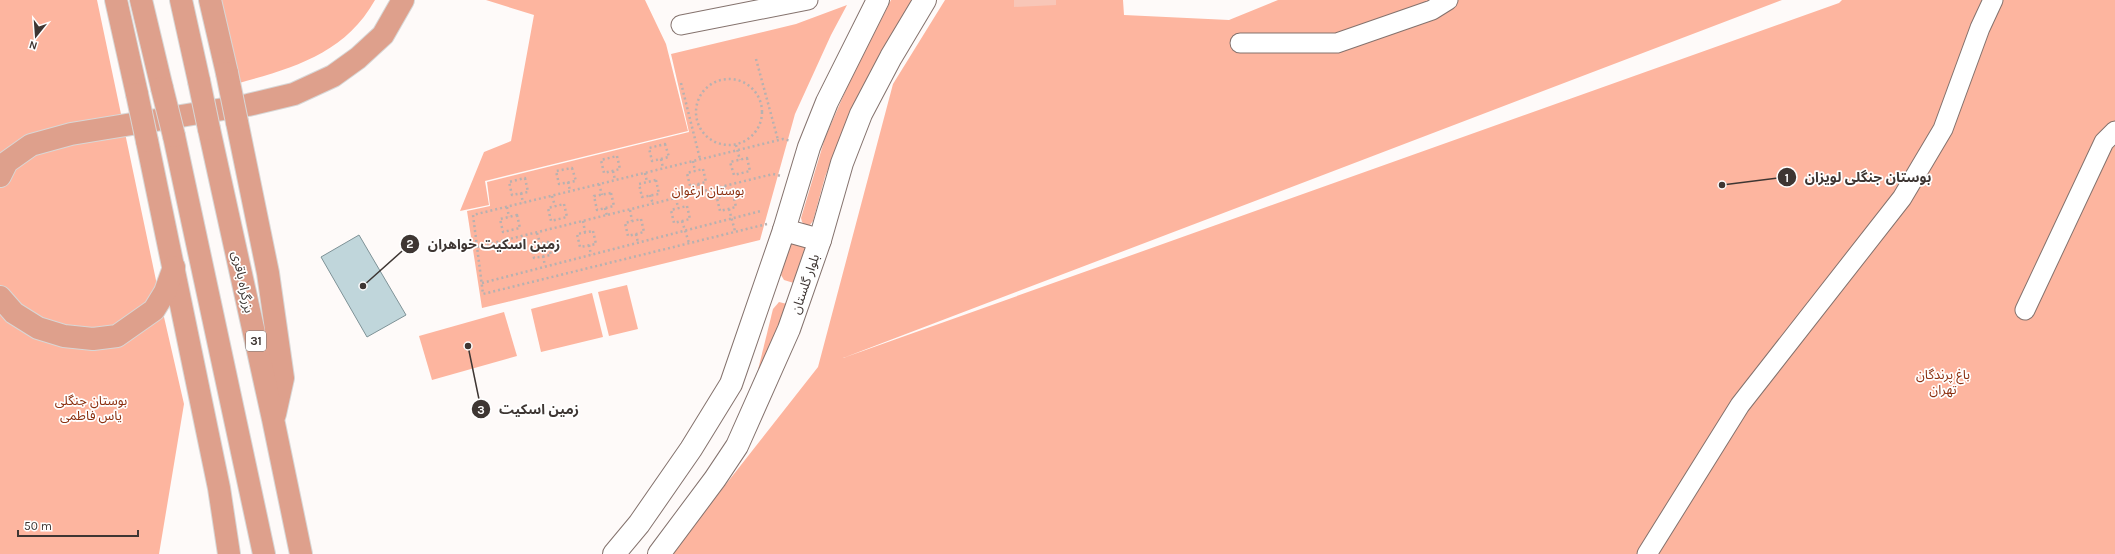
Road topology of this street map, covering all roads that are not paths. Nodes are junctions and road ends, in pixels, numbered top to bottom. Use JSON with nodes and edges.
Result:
{"nodes":[{"id":1,"x":116,"y":0,"type":"edge"},
{"id":2,"x":141,"y":0,"type":"edge"},
{"id":3,"x":181,"y":0,"type":"edge"},
{"id":4,"x":210,"y":0,"type":"edge"},
{"id":5,"x":403,"y":0,"type":"edge"},
{"id":6,"x":808,"y":0,"type":"edge"},
{"id":7,"x":878,"y":0,"type":"edge"},
{"id":8,"x":925,"y":0,"type":"edge"},
{"id":9,"x":1448,"y":0,"type":"edge"},
{"id":10,"x":1994,"y":0,"type":"edge"},
{"id":11,"x":681,"y":24,"type":"dead end"},
{"id":12,"x":1240,"y":43,"type":"dead end"},
{"id":13,"x":2115,"y":131,"type":"edge"},
{"id":14,"x":0,"y":176,"type":"edge"},
{"id":15,"x":784,"y":230,"type":"junction"},
{"id":16,"x":820,"y":240,"type":"junction"},
{"id":17,"x":174,"y":267,"type":"junction"},
{"id":18,"x":0,"y":297,"type":"edge"},
{"id":19,"x":2025,"y":310,"type":"dead end"},
{"id":20,"x":274,"y":419,"type":"junction"},
{"id":21,"x":229,"y":554,"type":"edge"},
{"id":22,"x":264,"y":554,"type":"edge"},
{"id":23,"x":301,"y":554,"type":"edge"},
{"id":24,"x":614,"y":554,"type":"edge"},
{"id":25,"x":659,"y":554,"type":"edge"},
{"id":26,"x":1647,"y":554,"type":"edge"}],
"edges":[{"from":1,"to":17,"type":"highway","bridge":true},
{"from":2,"to":22,"type":"highway","bridge":true},
{"from":3,"to":20,"type":"highway","name":"بزرگراه باقری","number":"31","bridge":true},
{"from":4,"to":20,"type":"highway","bridge":true},
{"from":5,"to":14,"type":"highway"},
{"from":6,"to":11,"type":"street"},
{"from":7,"to":15,"type":"main road"},
{"from":8,"to":16,"type":"main road","name":"بلوار گلستان"},
{"from":9,"to":12,"type":"street"},
{"from":10,"to":26,"type":"street"},
{"from":13,"to":19,"type":"street"},
{"from":15,"to":16,"type":"main road"},
{"from":15,"to":24,"type":"main road"},
{"from":16,"to":25,"type":"main road","name":"بلوار گلستان"},
{"from":17,"to":18,"type":"highway"},
{"from":17,"to":21,"type":"highway"},
{"from":20,"to":23,"type":"highway","name":"بزرگراه باقری","number":"31"}]}
